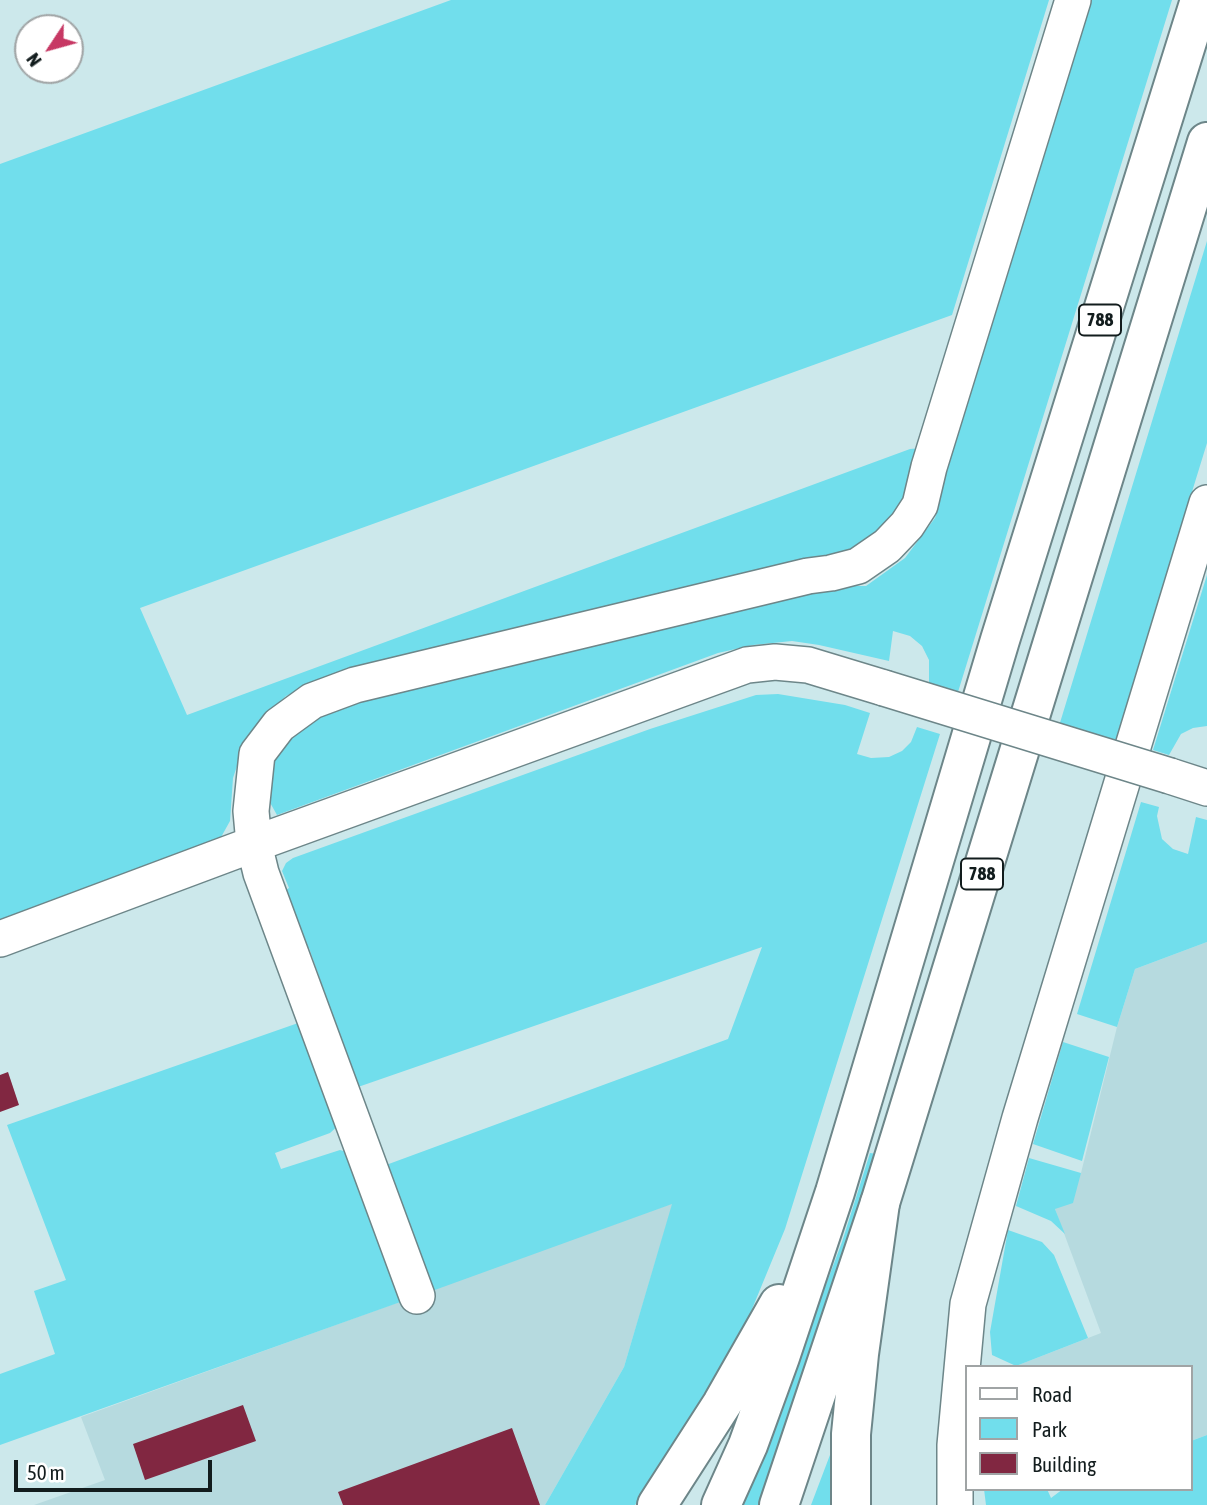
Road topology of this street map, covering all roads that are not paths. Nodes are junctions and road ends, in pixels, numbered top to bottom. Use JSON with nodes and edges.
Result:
{"nodes":[{"id":1,"x":1073,"y":0,"type":"edge"},
{"id":2,"x":1200,"y":0,"type":"edge"},
{"id":3,"x":1207,"y":142,"type":"edge"},
{"id":4,"x":1207,"y":503,"type":"edge"},
{"id":5,"x":1207,"y":788,"type":"edge"},
{"id":6,"x":254,"y":844,"type":"junction"},
{"id":7,"x":0,"y":939,"type":"edge"},
{"id":8,"x":835,"y":1192,"type":"junction"},
{"id":9,"x":880,"y":1203,"type":"junction"},
{"id":10,"x":417,"y":1296,"type":"dead end"},
{"id":11,"x":657,"y":1505,"type":"edge"},
{"id":12,"x":721,"y":1505,"type":"edge"},
{"id":13,"x":779,"y":1505,"type":"edge"},
{"id":14,"x":851,"y":1505,"type":"edge"},
{"id":15,"x":955,"y":1505,"type":"edge"}],
"edges":[{"from":1,"to":6,"type":"street"},
{"from":2,"to":8,"type":"main road","number":"788"},
{"from":3,"to":9,"type":"main road","number":"788"},
{"from":4,"to":15,"type":"street"},
{"from":5,"to":6,"type":"street","bridge":true},
{"from":6,"to":7,"type":"street"},
{"from":6,"to":10,"type":"street"},
{"from":8,"to":11,"type":"main road"},
{"from":8,"to":12,"type":"main road","number":"788"},
{"from":9,"to":13,"type":"main road","number":"788"},
{"from":9,"to":14,"type":"main road"}]}
